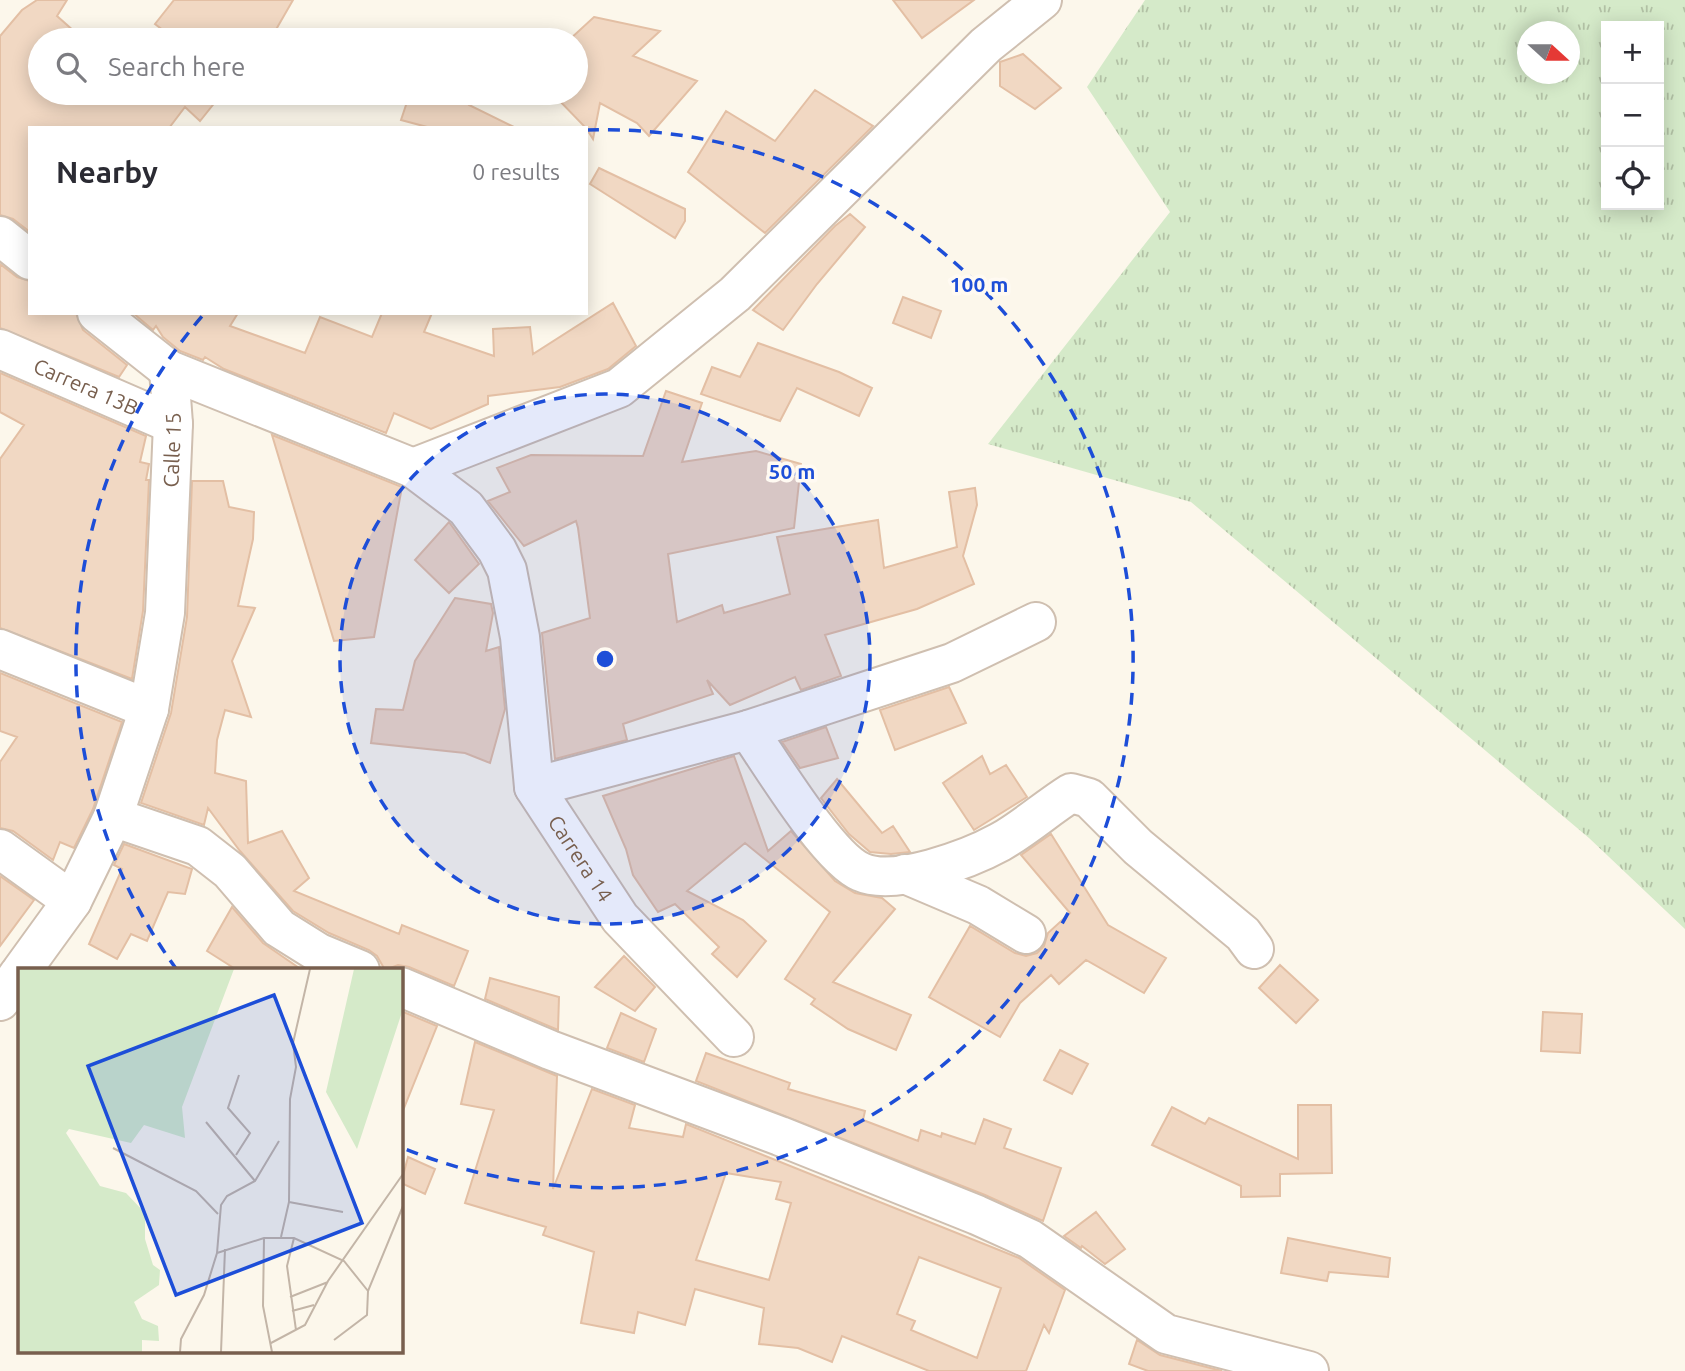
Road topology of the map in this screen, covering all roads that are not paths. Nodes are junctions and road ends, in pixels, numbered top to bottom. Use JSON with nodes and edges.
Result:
{"nodes":[{"id":1,"x":1042,"y":0,"type":"edge"},
{"id":2,"x":0,"y":236,"type":"edge"},
{"id":3,"x":28,"y":258,"type":"edge"},
{"id":4,"x":100,"y":315,"type":"edge"},
{"id":5,"x":0,"y":349,"type":"edge"},
{"id":6,"x":169,"y":370,"type":"junction"},
{"id":7,"x":173,"y":425,"type":"junction"},
{"id":8,"x":413,"y":468,"type":"junction"},
{"id":9,"x":1036,"y":622,"type":"dead end"},
{"id":10,"x":0,"y":649,"type":"edge"},
{"id":11,"x":149,"y":709,"type":"junction"},
{"id":12,"x":748,"y":730,"type":"junction"},
{"id":13,"x":534,"y":787,"type":"junction"},
{"id":14,"x":113,"y":817,"type":"junction"},
{"id":15,"x":0,"y":849,"type":"edge"},
{"id":16,"x":905,"y":874,"type":"junction"},
{"id":17,"x":72,"y":901,"type":"junction"},
{"id":18,"x":1026,"y":934,"type":"dead end"},
{"id":19,"x":1254,"y":949,"type":"dead end"},
{"id":20,"x":315,"y":962,"type":"edge"},
{"id":21,"x":24,"y":968,"type":"edge"},
{"id":22,"x":349,"y":968,"type":"edge"},
{"id":23,"x":18,"y":976,"type":"edge"},
{"id":24,"x":402,"y":987,"type":"edge"},
{"id":25,"x":0,"y":1000,"type":"edge"},
{"id":26,"x":734,"y":1037,"type":"dead end"},
{"id":27,"x":1309,"y":1371,"type":"edge"}],
"edges":[{"from":1,"to":8,"type":"street"},
{"from":2,"to":3,"type":"street"},
{"from":4,"to":6,"type":"street"},
{"from":5,"to":7,"type":"street","name":"Carrera 13B"},
{"from":6,"to":7,"type":"street","name":"Calle 15"},
{"from":6,"to":8,"type":"street"},
{"from":7,"to":11,"type":"street","name":"Calle 15"},
{"from":8,"to":13,"type":"street","name":"Carrera 14"},
{"from":9,"to":12,"type":"street"},
{"from":10,"to":11,"type":"street"},
{"from":11,"to":14,"type":"street","name":"Calle 15"},
{"from":12,"to":13,"type":"street"},
{"from":12,"to":16,"type":"street"},
{"from":13,"to":26,"type":"street","name":"Carrera 14"},
{"from":14,"to":17,"type":"street","name":"Calle 15"},
{"from":14,"to":20,"type":"street"},
{"from":15,"to":17,"type":"street"},
{"from":16,"to":18,"type":"street"},
{"from":16,"to":19,"type":"street"},
{"from":17,"to":21,"type":"street","name":"Calle 15"},
{"from":20,"to":22,"type":"street"},
{"from":23,"to":25,"type":"street","name":"Calle 15"},
{"from":24,"to":27,"type":"street"}]}
